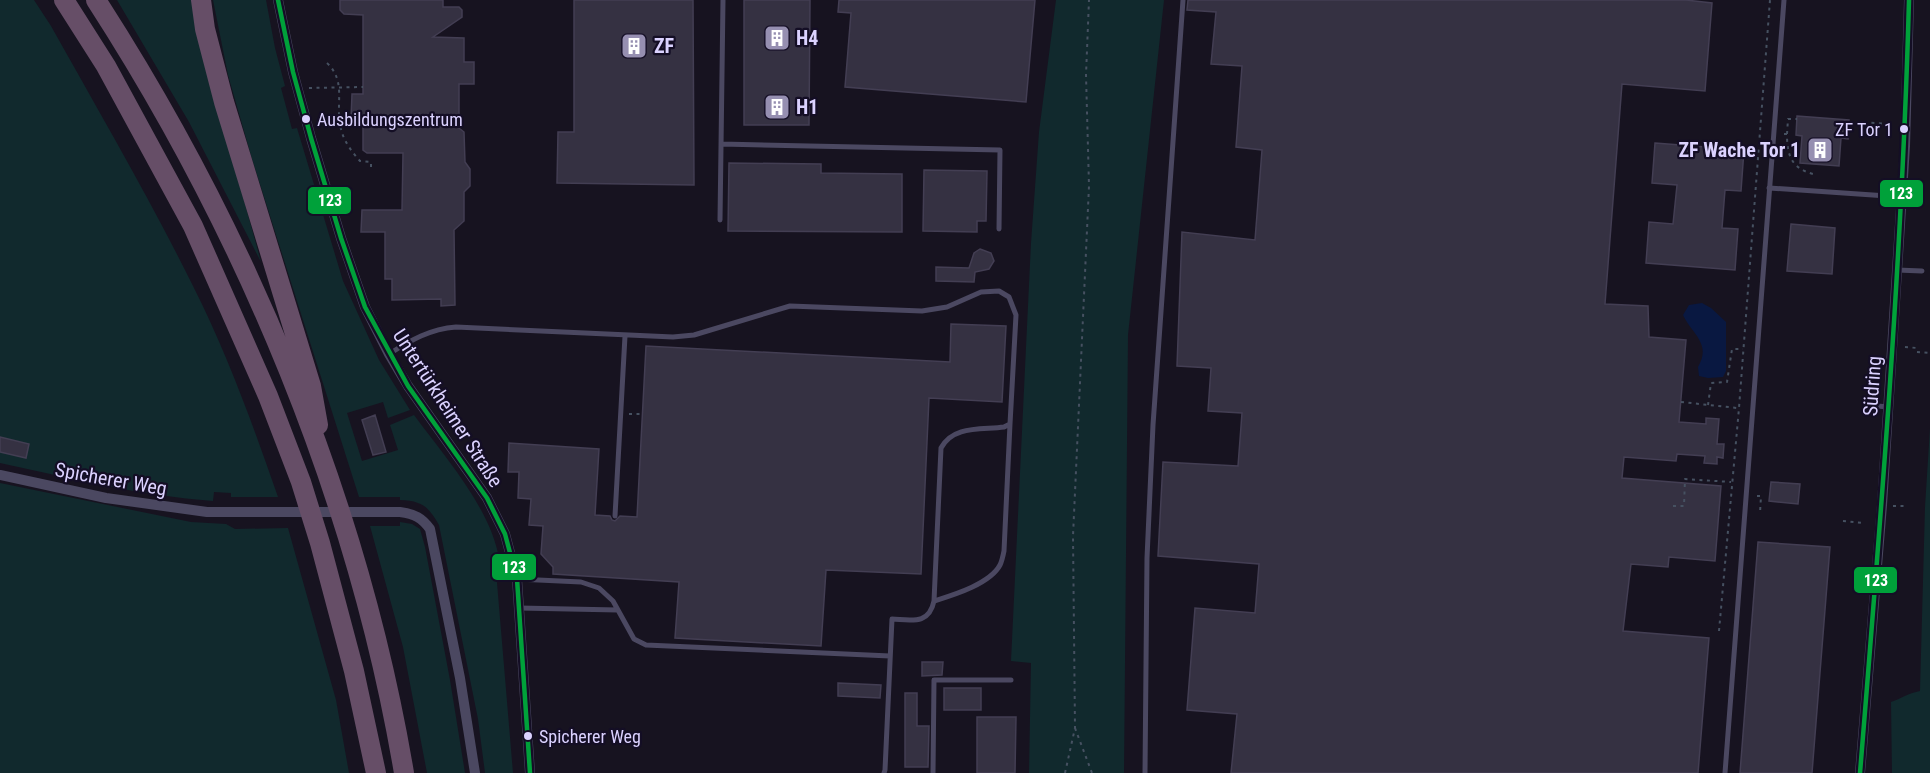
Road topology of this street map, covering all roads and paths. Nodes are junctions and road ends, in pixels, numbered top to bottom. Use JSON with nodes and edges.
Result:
{"nodes":[{"id":1,"x":64,"y":0,"type":"edge"},
{"id":2,"x":96,"y":0,"type":"edge"},
{"id":3,"x":201,"y":0,"type":"edge"},
{"id":4,"x":278,"y":0,"type":"edge"},
{"id":5,"x":723,"y":0,"type":"edge"},
{"id":6,"x":1089,"y":0,"type":"edge"},
{"id":7,"x":1183,"y":0,"type":"edge"},
{"id":8,"x":1770,"y":0,"type":"edge"},
{"id":9,"x":1784,"y":0,"type":"edge"},
{"id":10,"x":1909,"y":0,"type":"edge"},
{"id":11,"x":327,"y":63,"type":"dead end"},
{"id":12,"x":363,"y":87,"type":"dead end"},
{"id":13,"x":308,"y":88,"type":"dead end"},
{"id":14,"x":340,"y":88,"type":"junction"},
{"id":15,"x":1797,"y":119,"type":"dead end"},
{"id":16,"x":1849,"y":123,"type":"dead end"},
{"id":17,"x":1895,"y":124,"type":"dead end"},
{"id":18,"x":1760,"y":132,"type":"junction"},
{"id":19,"x":1773,"y":132,"type":"junction"},
{"id":20,"x":1787,"y":134,"type":"junction"},
{"id":21,"x":721,"y":144,"type":"junction"},
{"id":22,"x":370,"y":171,"type":"dead end"},
{"id":23,"x":1813,"y":174,"type":"dead end"},
{"id":24,"x":1769,"y":188,"type":"junction"},
{"id":25,"x":1902,"y":197,"type":"junction"},
{"id":26,"x":720,"y":220,"type":"dead end"},
{"id":27,"x":999,"y":229,"type":"dead end"},
{"id":28,"x":1897,"y":270,"type":"junction"},
{"id":29,"x":1922,"y":271,"type":"dead end"},
{"id":30,"x":625,"y":336,"type":"junction"},
{"id":31,"x":1899,"y":347,"type":"dead end"},
{"id":32,"x":1917,"y":348,"type":"dead end"},
{"id":33,"x":1743,"y":350,"type":"junction"},
{"id":34,"x":1917,"y":352,"type":"dead end"},
{"id":35,"x":1930,"y":353,"type":"edge"},
{"id":36,"x":389,"y":354,"type":"junction"},
{"id":37,"x":1681,"y":402,"type":"dead end"},
{"id":38,"x":1708,"y":405,"type":"junction"},
{"id":39,"x":1867,"y":405,"type":"dead end"},
{"id":40,"x":1888,"y":407,"type":"junction"},
{"id":41,"x":1739,"y":408,"type":"junction"},
{"id":42,"x":1752,"y":409,"type":"junction"},
{"id":43,"x":1010,"y":424,"type":"junction"},
{"id":44,"x":0,"y":475,"type":"edge"},
{"id":45,"x":328,"y":475,"type":"junction"},
{"id":46,"x":1733,"y":482,"type":"junction"},
{"id":47,"x":1746,"y":490,"type":"junction"},
{"id":48,"x":1673,"y":506,"type":"dead end"},
{"id":49,"x":1891,"y":506,"type":"dead end"},
{"id":50,"x":1908,"y":506,"type":"dead end"},
{"id":51,"x":1760,"y":513,"type":"dead end"},
{"id":52,"x":615,"y":516,"type":"dead end"},
{"id":53,"x":1843,"y":521,"type":"dead end"},
{"id":54,"x":1863,"y":523,"type":"dead end"},
{"id":55,"x":517,"y":579,"type":"junction"},
{"id":56,"x":934,"y":601,"type":"junction"},
{"id":57,"x":519,"y":608,"type":"junction"},
{"id":58,"x":618,"y":610,"type":"junction"},
{"id":59,"x":1719,"y":631,"type":"dead end"},
{"id":60,"x":890,"y":656,"type":"junction"},
{"id":61,"x":1011,"y":680,"type":"dead end"},
{"id":62,"x":1075,"y":728,"type":"junction"},
{"id":63,"x":376,"y":773,"type":"edge"},
{"id":64,"x":404,"y":773,"type":"edge"},
{"id":65,"x":475,"y":773,"type":"edge"},
{"id":66,"x":530,"y":773,"type":"edge"},
{"id":67,"x":884,"y":773,"type":"edge"},
{"id":68,"x":933,"y":773,"type":"edge"},
{"id":69,"x":1065,"y":773,"type":"edge"},
{"id":70,"x":1092,"y":773,"type":"edge"},
{"id":71,"x":1145,"y":773,"type":"edge"},
{"id":72,"x":1725,"y":773,"type":"edge"},
{"id":73,"x":1860,"y":773,"type":"edge"}],
"edges":[{"from":1,"to":63,"type":"highway"},
{"from":2,"to":45,"type":"highway"},
{"from":3,"to":45,"type":"highway"},
{"from":4,"to":36,"type":"street","name":"Untertürkheimer Straße"},
{"from":5,"to":21,"type":"lane"},
{"from":6,"to":62,"type":"path"},
{"from":7,"to":71,"type":"lane"},
{"from":8,"to":18,"type":"path"},
{"from":9,"to":19,"type":"lane"},
{"from":10,"to":25,"type":"street","name":"Südring"},
{"from":11,"to":14,"type":"path"},
{"from":12,"to":14,"type":"path"},
{"from":13,"to":14,"type":"path"},
{"from":14,"to":22,"type":"path"},
{"from":15,"to":20,"type":"path"},
{"from":16,"to":17,"type":"path"},
{"from":18,"to":19,"type":"path"},
{"from":18,"to":33,"type":"path"},
{"from":19,"to":20,"type":"path"},
{"from":19,"to":24,"type":"lane"},
{"from":20,"to":23,"type":"path"},
{"from":21,"to":26,"type":"lane"},
{"from":21,"to":27,"type":"lane"},
{"from":24,"to":25,"type":"lane"},
{"from":24,"to":42,"type":"lane"},
{"from":25,"to":28,"type":"street","name":"Südring"},
{"from":28,"to":29,"type":"lane"},
{"from":28,"to":40,"type":"street","name":"Südring"},
{"from":30,"to":36,"type":"lane"},
{"from":30,"to":43,"type":"lane"},
{"from":30,"to":52,"type":"lane"},
{"from":31,"to":32,"type":"path"},
{"from":33,"to":38,"type":"path"},
{"from":33,"to":41,"type":"path"},
{"from":34,"to":35,"type":"path"},
{"from":36,"to":55,"type":"street","name":"Untertürkheimer Straße"},
{"from":37,"to":38,"type":"path"},
{"from":38,"to":41,"type":"path"},
{"from":39,"to":40,"type":"lane"},
{"from":40,"to":73,"type":"street","name":"Südring"},
{"from":41,"to":42,"type":"path"},
{"from":41,"to":46,"type":"path"},
{"from":42,"to":47,"type":"lane"},
{"from":43,"to":56,"type":"lane"},
{"from":43,"to":56,"type":"lane"},
{"from":44,"to":65,"type":"street","name":"Spicherer Weg"},
{"from":45,"to":64,"type":"highway"},
{"from":46,"to":47,"type":"path"},
{"from":46,"to":48,"type":"path"},
{"from":46,"to":59,"type":"path"},
{"from":47,"to":51,"type":"path"},
{"from":47,"to":72,"type":"lane"},
{"from":49,"to":50,"type":"path"},
{"from":53,"to":54,"type":"path"},
{"from":55,"to":57,"type":"street","name":"Untertürkheimer Straße"},
{"from":55,"to":58,"type":"lane"},
{"from":56,"to":60,"type":"lane"},
{"from":57,"to":58,"type":"lane"},
{"from":57,"to":66,"type":"street","name":"Untertürkheimer Straße"},
{"from":58,"to":60,"type":"lane"},
{"from":60,"to":67,"type":"lane"},
{"from":61,"to":68,"type":"lane"},
{"from":62,"to":69,"type":"path"},
{"from":62,"to":70,"type":"path"}]}
